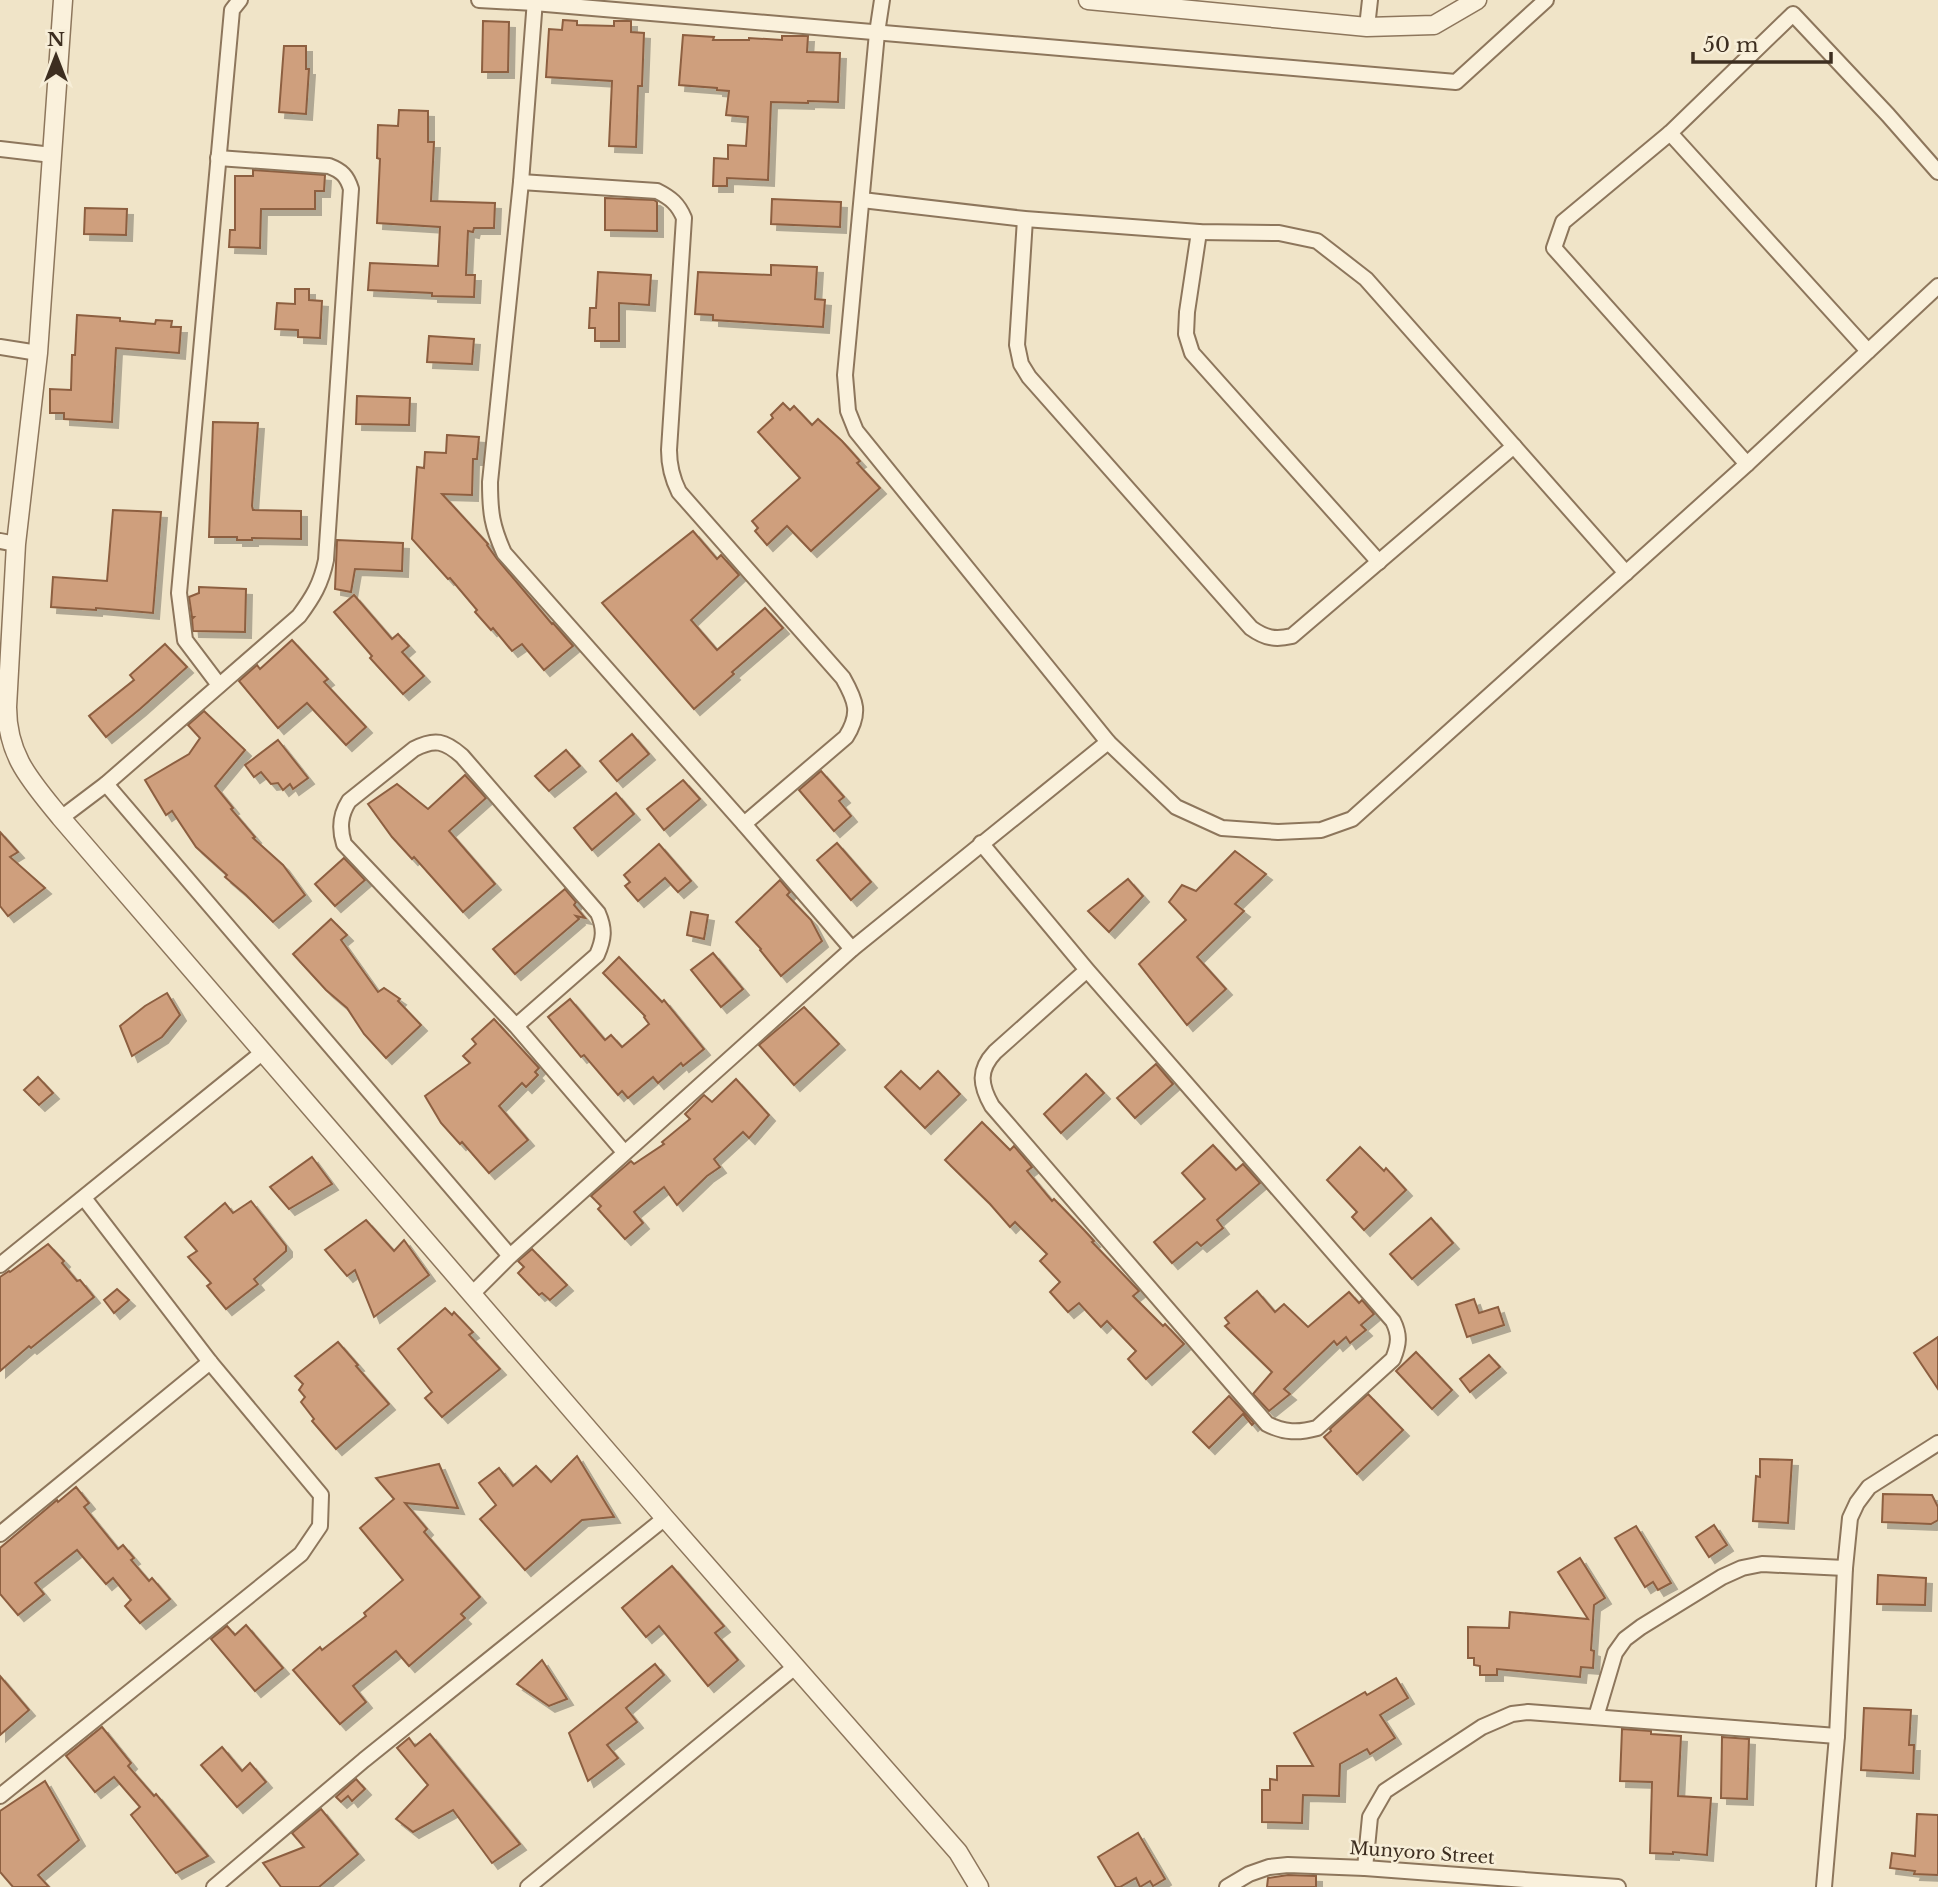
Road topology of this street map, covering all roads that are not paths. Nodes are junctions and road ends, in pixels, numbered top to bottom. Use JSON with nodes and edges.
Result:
{"nodes":[{"id":1,"x":63,"y":0,"type":"edge"},
{"id":2,"x":240,"y":0,"type":"edge"},
{"id":3,"x":479,"y":0,"type":"edge"},
{"id":4,"x":882,"y":0,"type":"edge"},
{"id":5,"x":1088,"y":0,"type":"edge"},
{"id":6,"x":1370,"y":0,"type":"edge"},
{"id":7,"x":1477,"y":0,"type":"edge"},
{"id":8,"x":1546,"y":0,"type":"edge"},
{"id":9,"x":535,"y":2,"type":"edge"},
{"id":10,"x":1367,"y":27,"type":"junction"},
{"id":11,"x":877,"y":33,"type":"junction"},
{"id":12,"x":1670,"y":133,"type":"junction"},
{"id":13,"x":0,"y":149,"type":"edge"},
{"id":14,"x":52,"y":155,"type":"junction"},
{"id":15,"x":218,"y":158,"type":"junction"},
{"id":16,"x":1938,"y":172,"type":"edge"},
{"id":17,"x":521,"y":182,"type":"junction"},
{"id":18,"x":862,"y":200,"type":"junction"},
{"id":19,"x":1025,"y":219,"type":"junction"},
{"id":20,"x":1199,"y":232,"type":"junction"},
{"id":21,"x":1938,"y":286,"type":"edge"},
{"id":22,"x":0,"y":347,"type":"edge"},
{"id":23,"x":1868,"y":351,"type":"junction"},
{"id":24,"x":38,"y":353,"type":"junction"},
{"id":25,"x":1514,"y":446,"type":"junction"},
{"id":26,"x":1747,"y":464,"type":"junction"},
{"id":27,"x":8,"y":542,"type":"edge"},
{"id":28,"x":1379,"y":562,"type":"junction"},
{"id":29,"x":1626,"y":573,"type":"junction"},
{"id":30,"x":219,"y":685,"type":"junction"},
{"id":31,"x":1108,"y":742,"type":"junction"},
{"id":32,"x":106,"y":784,"type":"junction"},
{"id":33,"x":61,"y":818,"type":"junction"},
{"id":34,"x":744,"y":824,"type":"junction"},
{"id":35,"x":981,"y":843,"type":"junction"},
{"id":36,"x":852,"y":949,"type":"junction"},
{"id":37,"x":1087,"y":970,"type":"junction"},
{"id":38,"x":516,"y":1026,"type":"junction"},
{"id":39,"x":262,"y":1052,"type":"junction"},
{"id":40,"x":624,"y":1152,"type":"junction"},
{"id":41,"x":84,"y":1198,"type":"junction"},
{"id":42,"x":510,"y":1256,"type":"junction"},
{"id":43,"x":0,"y":1265,"type":"edge"},
{"id":44,"x":473,"y":1293,"type":"junction"},
{"id":45,"x":210,"y":1362,"type":"junction"},
{"id":46,"x":1938,"y":1443,"type":"edge"},
{"id":47,"x":665,"y":1518,"type":"junction"},
{"id":48,"x":0,"y":1534,"type":"edge"},
{"id":49,"x":1845,"y":1568,"type":"junction"},
{"id":50,"x":796,"y":1666,"type":"junction"},
{"id":51,"x":1596,"y":1717,"type":"junction"},
{"id":52,"x":1836,"y":1735,"type":"junction"},
{"id":53,"x":0,"y":1796,"type":"edge"},
{"id":54,"x":1365,"y":1868,"type":"junction"},
{"id":55,"x":214,"y":1887,"type":"edge"},
{"id":56,"x":528,"y":1887,"type":"edge"},
{"id":57,"x":979,"y":1887,"type":"edge"},
{"id":58,"x":1227,"y":1887,"type":"edge"},
{"id":59,"x":1618,"y":1887,"type":"edge"},
{"id":60,"x":1824,"y":1887,"type":"edge"}],
"edges":[{"from":1,"to":14,"type":"street"},
{"from":2,"to":15,"type":"street"},
{"from":3,"to":9,"type":"street"},
{"from":4,"to":11,"type":"street"},
{"from":5,"to":10,"type":"street"},
{"from":6,"to":10,"type":"street"},
{"from":7,"to":10,"type":"street"},
{"from":8,"to":11,"type":"street"},
{"from":9,"to":11,"type":"street"},
{"from":9,"to":17,"type":"street"},
{"from":11,"to":18,"type":"street"},
{"from":12,"to":16,"type":"street"},
{"from":12,"to":23,"type":"street"},
{"from":12,"to":26,"type":"street"},
{"from":13,"to":14,"type":"street"},
{"from":14,"to":24,"type":"street"},
{"from":15,"to":30,"type":"street"},
{"from":15,"to":30,"type":"street"},
{"from":17,"to":34,"type":"street"},
{"from":17,"to":34,"type":"street"},
{"from":18,"to":19,"type":"street"},
{"from":18,"to":31,"type":"street"},
{"from":19,"to":20,"type":"street"},
{"from":19,"to":28,"type":"street"},
{"from":20,"to":25,"type":"street"},
{"from":20,"to":28,"type":"street"},
{"from":21,"to":23,"type":"street"},
{"from":22,"to":24,"type":"street"},
{"from":23,"to":26,"type":"street"},
{"from":24,"to":27,"type":"street"},
{"from":25,"to":28,"type":"street"},
{"from":25,"to":29,"type":"street"},
{"from":26,"to":29,"type":"street"},
{"from":27,"to":33,"type":"street"},
{"from":29,"to":31,"type":"street"},
{"from":30,"to":32,"type":"street"},
{"from":31,"to":35,"type":"street"},
{"from":32,"to":33,"type":"street"},
{"from":32,"to":42,"type":"street"},
{"from":33,"to":39,"type":"street"},
{"from":34,"to":36,"type":"street"},
{"from":35,"to":36,"type":"street"},
{"from":35,"to":37,"type":"street"},
{"from":36,"to":40,"type":"street"},
{"from":37,"to":37,"type":"street"},
{"from":38,"to":38,"type":"street"},
{"from":38,"to":40,"type":"street"},
{"from":39,"to":41,"type":"street"},
{"from":39,"to":44,"type":"street"},
{"from":40,"to":42,"type":"street"},
{"from":41,"to":43,"type":"street"},
{"from":41,"to":45,"type":"street"},
{"from":42,"to":44,"type":"street"},
{"from":44,"to":47,"type":"street"},
{"from":45,"to":48,"type":"street"},
{"from":45,"to":53,"type":"street"},
{"from":46,"to":49,"type":"street"},
{"from":47,"to":50,"type":"street"},
{"from":47,"to":55,"type":"street"},
{"from":49,"to":51,"type":"street"},
{"from":49,"to":52,"type":"street"},
{"from":50,"to":56,"type":"street"},
{"from":50,"to":57,"type":"street"},
{"from":51,"to":52,"type":"street"},
{"from":51,"to":54,"type":"street"},
{"from":52,"to":60,"type":"street"},
{"from":54,"to":58,"type":"street","name":"Munyoro Street"},
{"from":54,"to":59,"type":"street","name":"Munyoro Street"}]}
